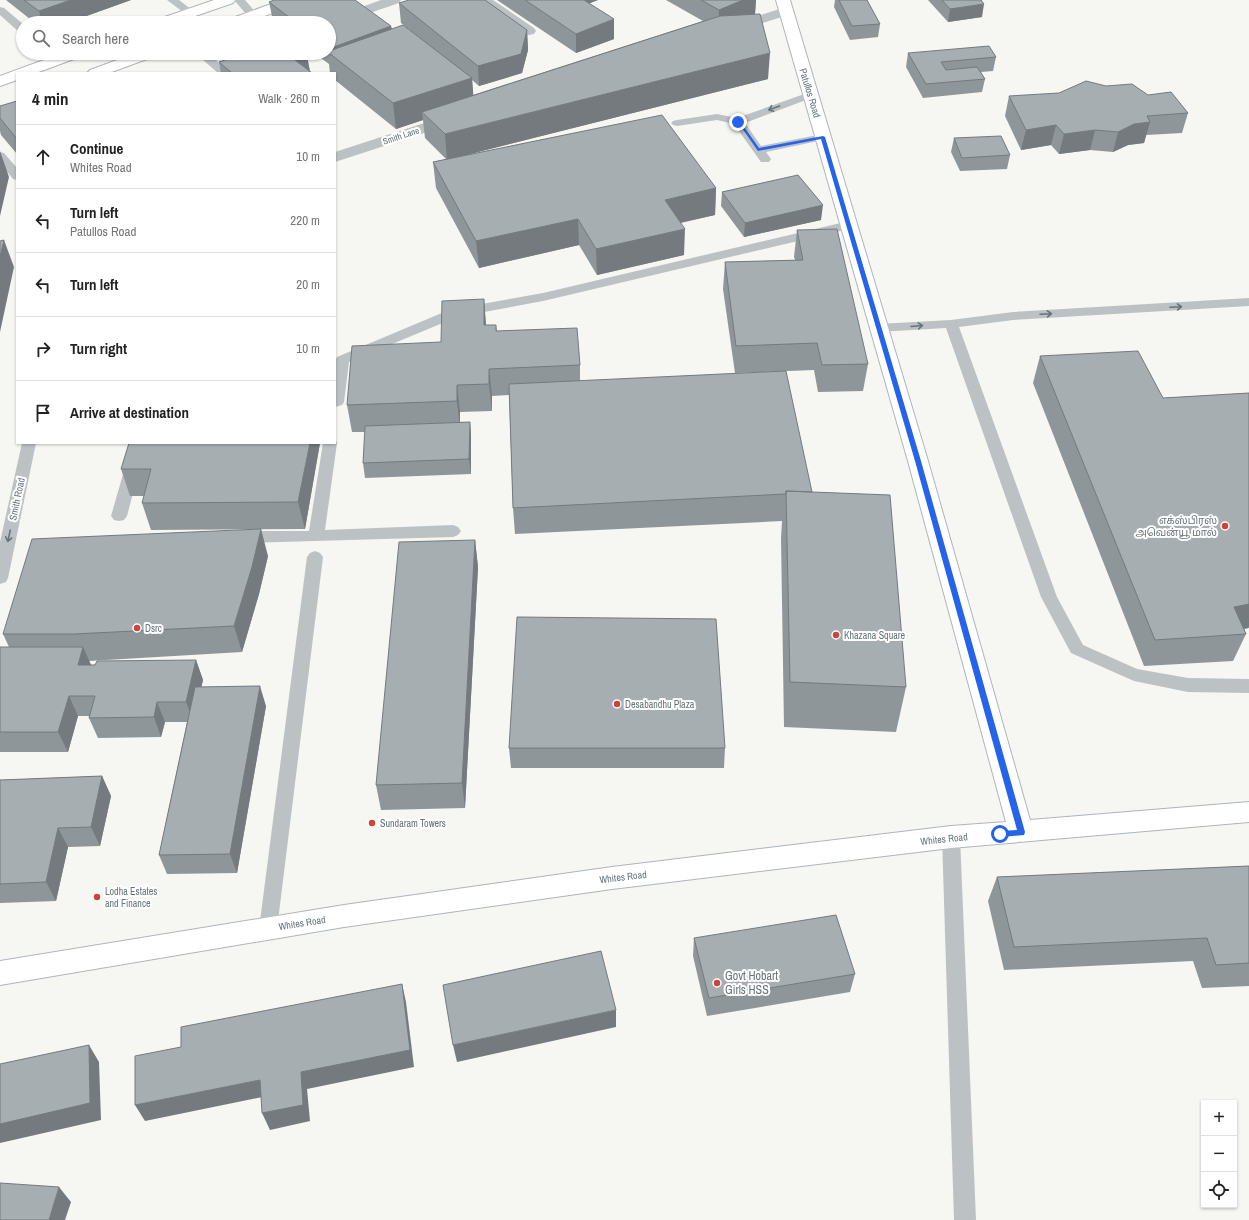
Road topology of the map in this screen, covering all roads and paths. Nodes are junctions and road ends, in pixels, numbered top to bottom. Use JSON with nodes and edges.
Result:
{"nodes":[{"id":1,"x":172,"y":0,"type":"edge"},
{"id":2,"x":228,"y":0,"type":"edge"},
{"id":3,"x":239,"y":0,"type":"edge"},
{"id":4,"x":295,"y":0,"type":"edge"},
{"id":5,"x":338,"y":0,"type":"edge"},
{"id":6,"x":394,"y":0,"type":"edge"},
{"id":7,"x":484,"y":0,"type":"edge"},
{"id":8,"x":784,"y":5,"type":"edge"},
{"id":9,"x":0,"y":10,"type":"edge"},
{"id":10,"x":191,"y":12,"type":"junction"},
{"id":11,"x":358,"y":13,"type":"junction"},
{"id":12,"x":180,"y":16,"type":"edge"},
{"id":13,"x":254,"y":16,"type":"edge"},
{"id":14,"x":263,"y":16,"type":"edge"},
{"id":15,"x":370,"y":22,"type":"edge"},
{"id":16,"x":16,"y":24,"type":"edge"},
{"id":17,"x":529,"y":31,"type":"dead end"},
{"id":18,"x":718,"y":33,"type":"edge"},
{"id":19,"x":46,"y":60,"type":"edge"},
{"id":20,"x":131,"y":60,"type":"edge"},
{"id":21,"x":209,"y":60,"type":"edge"},
{"id":22,"x":258,"y":60,"type":"edge"},
{"id":23,"x":24,"y":72,"type":"edge"},
{"id":24,"x":98,"y":72,"type":"edge"},
{"id":25,"x":224,"y":72,"type":"edge"},
{"id":26,"x":224,"y":72,"type":"edge"},
{"id":27,"x":16,"y":75,"type":"edge"},
{"id":28,"x":0,"y":81,"type":"edge"},
{"id":29,"x":810,"y":95,"type":"junction"},
{"id":30,"x":463,"y":116,"type":"edge"},
{"id":31,"x":738,"y":122,"type":"junction"},
{"id":32,"x":677,"y":123,"type":"dead end"},
{"id":33,"x":823,"y":137,"type":"junction"},
{"id":34,"x":0,"y":156,"type":"edge"},
{"id":35,"x":336,"y":157,"type":"edge"},
{"id":36,"x":16,"y":175,"type":"edge"},
{"id":37,"x":849,"y":225,"type":"junction"},
{"id":38,"x":1249,"y":302,"type":"edge"},
{"id":39,"x":951,"y":324,"type":"junction"},
{"id":40,"x":878,"y":328,"type":"junction"},
{"id":41,"x":336,"y":406,"type":"edge"},
{"id":42,"x":30,"y":444,"type":"edge"},
{"id":43,"x":139,"y":444,"type":"edge"},
{"id":44,"x":330,"y":444,"type":"edge"},
{"id":45,"x":119,"y":516,"type":"dead end"},
{"id":46,"x":453,"y":531,"type":"dead end"},
{"id":47,"x":316,"y":536,"type":"junction"},
{"id":48,"x":228,"y":537,"type":"edge"},
{"id":49,"x":315,"y":557,"type":"dead end"},
{"id":50,"x":0,"y":578,"type":"edge"},
{"id":51,"x":1249,"y":686,"type":"edge"},
{"id":52,"x":1249,"y":812,"type":"edge"},
{"id":53,"x":1021,"y":832,"type":"junction"},
{"id":54,"x":951,"y":837,"type":"junction"},
{"id":55,"x":268,"y":929,"type":"junction"},
{"id":56,"x":0,"y":973,"type":"edge"},
{"id":57,"x":965,"y":1220,"type":"edge"}],
"edges":[{"from":1,"to":10,"type":"lane"},
{"from":2,"to":10,"type":"main road"},
{"from":3,"to":13,"type":"lane"},
{"from":4,"to":14,"type":"main road"},
{"from":5,"to":11,"type":"street"},
{"from":6,"to":11,"type":"street"},
{"from":7,"to":17,"type":"street"},
{"from":8,"to":18,"type":"street"},
{"from":8,"to":29,"type":"main road","name":"Patullos Road"},
{"from":9,"to":16,"type":"lane"},
{"from":10,"to":12,"type":"main road"},
{"from":11,"to":15,"type":"street"},
{"from":19,"to":23,"type":"main road"},
{"from":20,"to":24,"type":"main road"},
{"from":21,"to":26,"type":"lane"},
{"from":22,"to":25,"type":"lane"},
{"from":27,"to":28,"type":"main road"},
{"from":29,"to":31,"type":"lane","one_way":true},
{"from":29,"to":33,"type":"main road","name":"Patullos Road"},
{"from":30,"to":35,"type":"street","name":"Smith Lane"},
{"from":31,"to":32,"type":"lane"},
{"from":31,"to":33,"type":"lane"},
{"from":33,"to":37,"type":"main road","name":"Patullos Road"},
{"from":34,"to":36,"type":"lane"},
{"from":37,"to":40,"type":"main road","name":"Patullos Road"},
{"from":37,"to":41,"type":"lane"},
{"from":39,"to":38,"type":"lane","one_way":true},
{"from":40,"to":39,"type":"lane","one_way":true},
{"from":39,"to":51,"type":"lane"},
{"from":40,"to":53,"type":"main road","name":"Patullos Road"},
{"from":42,"to":50,"type":"lane","name":"Smith Road","one_way":true},
{"from":43,"to":45,"type":"lane"},
{"from":44,"to":47,"type":"lane"},
{"from":46,"to":47,"type":"lane"},
{"from":47,"to":48,"type":"lane"},
{"from":49,"to":55,"type":"lane"},
{"from":52,"to":53,"type":"main road","name":"Whites Road"},
{"from":53,"to":54,"type":"main road","name":"Whites Road"},
{"from":54,"to":55,"type":"main road","name":"Whites Road"},
{"from":54,"to":57,"type":"lane"},
{"from":55,"to":56,"type":"main road","name":"Whites Road"}]}
